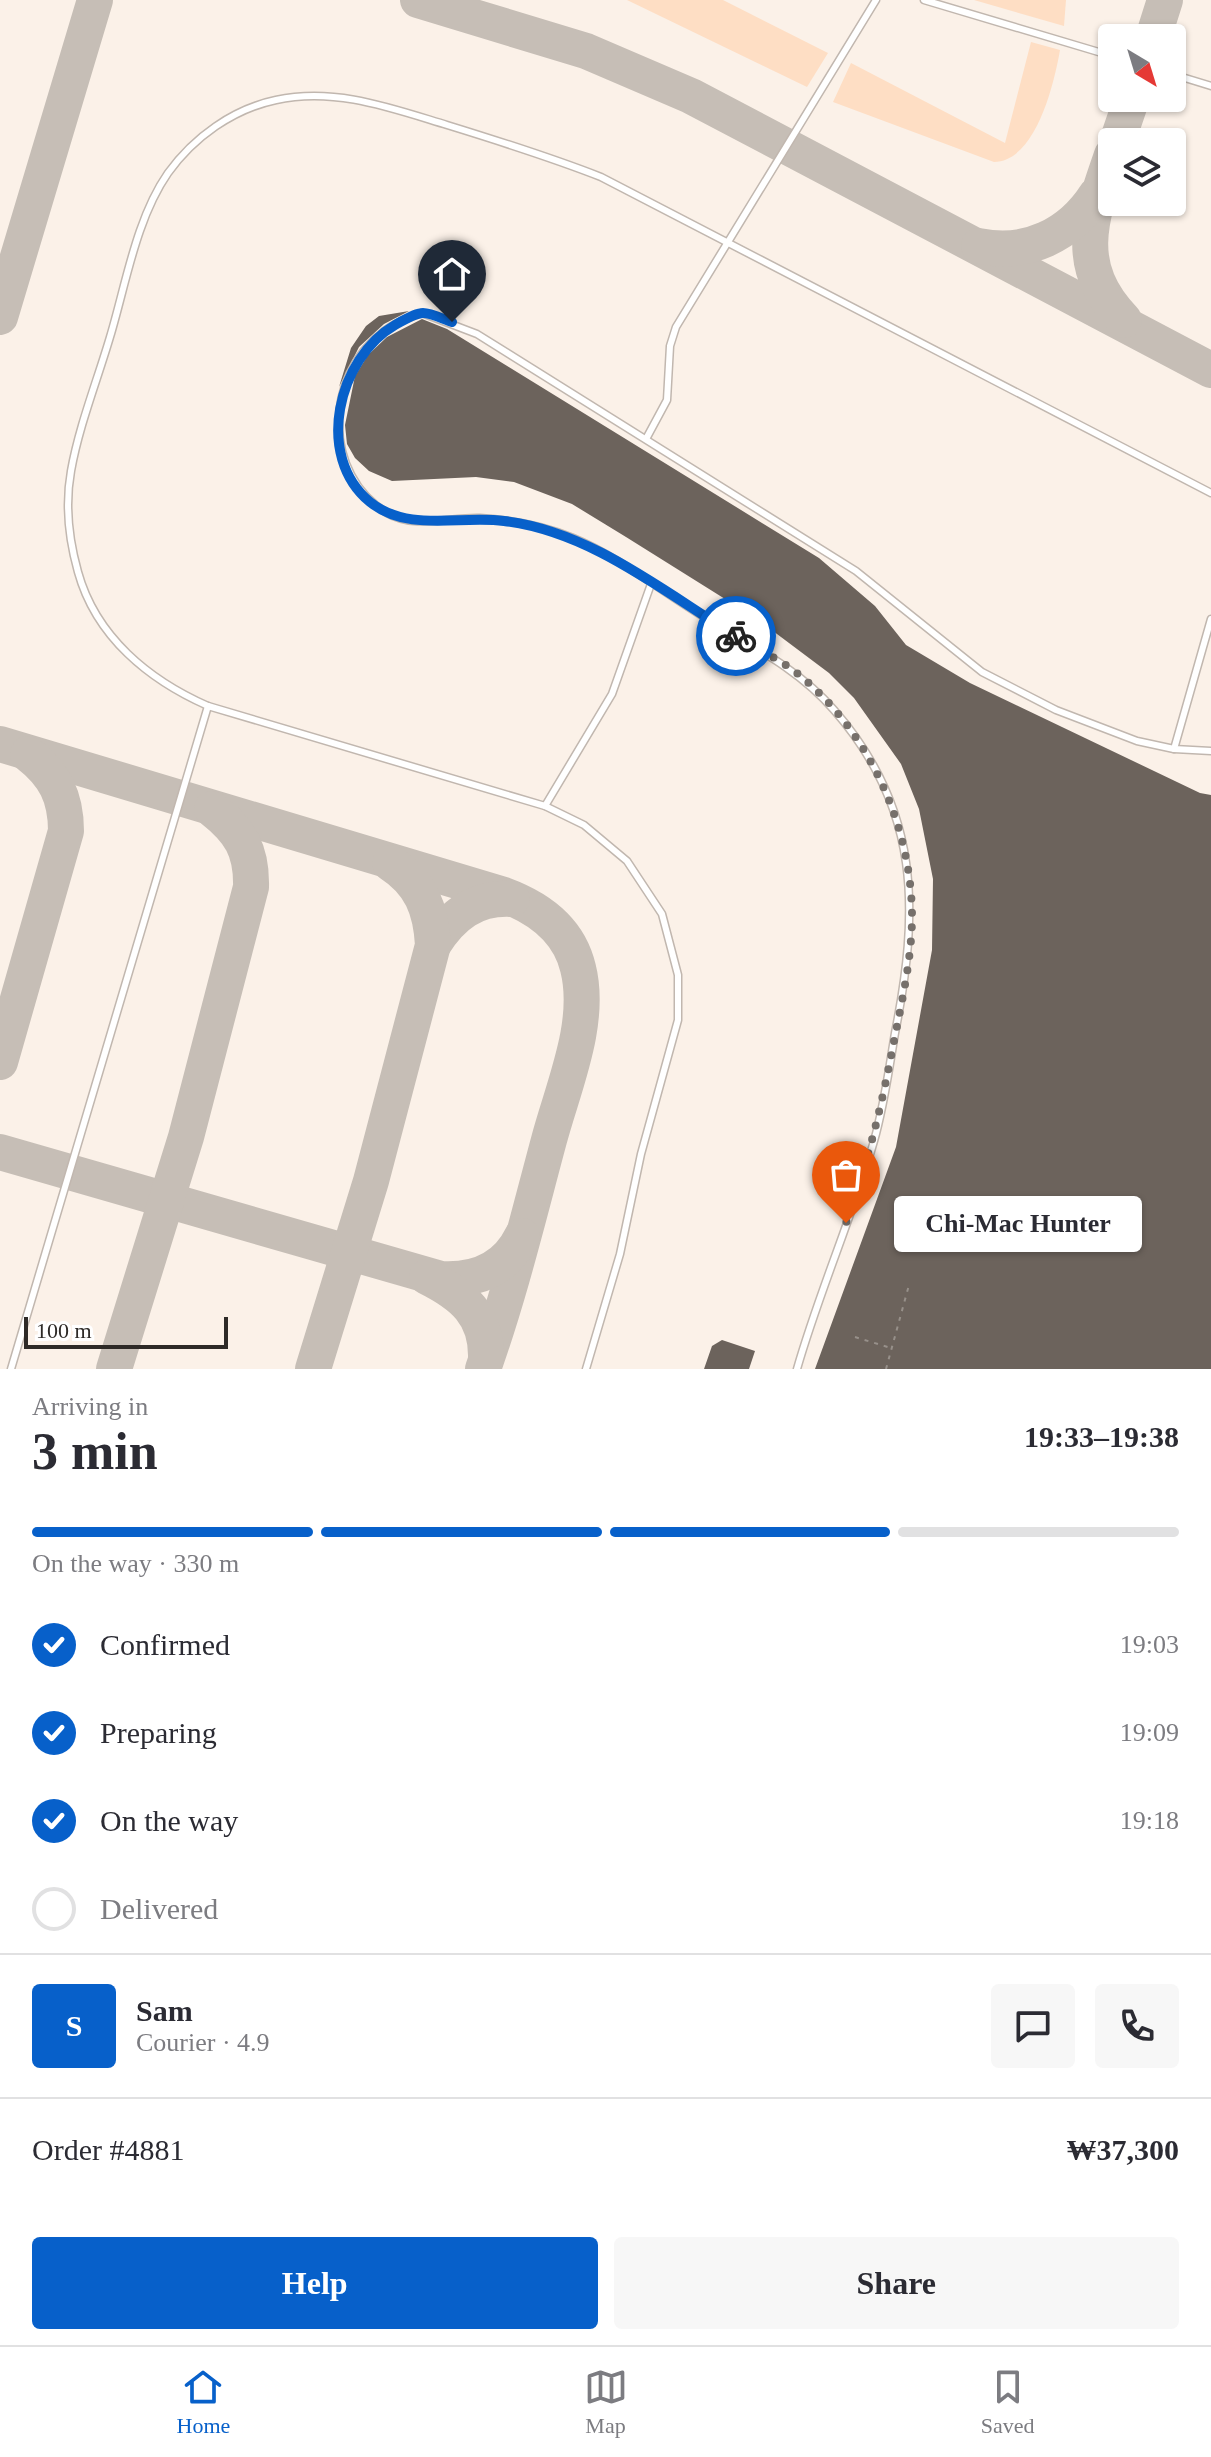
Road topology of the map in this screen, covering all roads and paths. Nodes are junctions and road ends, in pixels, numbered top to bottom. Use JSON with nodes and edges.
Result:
{"nodes":[{"id":1,"x":876,"y":0,"type":"edge"},
{"id":2,"x":924,"y":0,"type":"edge"},
{"id":3,"x":1098,"y":52,"type":"edge"},
{"id":4,"x":1186,"y":78,"type":"edge"},
{"id":5,"x":1211,"y":86,"type":"edge"},
{"id":6,"x":726,"y":243,"type":"junction"},
{"id":7,"x":646,"y":439,"type":"junction"},
{"id":8,"x":1211,"y":493,"type":"edge"},
{"id":9,"x":651,"y":584,"type":"junction"},
{"id":10,"x":1211,"y":619,"type":"edge"},
{"id":11,"x":208,"y":706,"type":"junction"},
{"id":12,"x":1174,"y":749,"type":"junction"},
{"id":13,"x":1211,"y":751,"type":"edge"},
{"id":14,"x":545,"y":806,"type":"junction"},
{"id":15,"x":909,"y":1285,"type":"dead end"},
{"id":16,"x":855,"y":1337,"type":"dead end"},
{"id":17,"x":891,"y":1348,"type":"junction"},
{"id":18,"x":11,"y":1369,"type":"edge"},
{"id":19,"x":586,"y":1369,"type":"edge"},
{"id":20,"x":797,"y":1369,"type":"edge"},
{"id":21,"x":886,"y":1369,"type":"edge"}],
"edges":[{"from":1,"to":6,"type":"lane"},
{"from":2,"to":3,"type":"lane"},
{"from":4,"to":5,"type":"lane"},
{"from":6,"to":7,"type":"lane"},
{"from":6,"to":8,"type":"lane"},
{"from":6,"to":11,"type":"lane"},
{"from":7,"to":9,"type":"lane"},
{"from":7,"to":12,"type":"lane"},
{"from":9,"to":14,"type":"lane"},
{"from":9,"to":20,"type":"lane"},
{"from":10,"to":12,"type":"lane"},
{"from":11,"to":14,"type":"lane"},
{"from":11,"to":18,"type":"lane"},
{"from":12,"to":13,"type":"lane"},
{"from":14,"to":19,"type":"lane"},
{"from":15,"to":17,"type":"path"},
{"from":16,"to":17,"type":"path"},
{"from":17,"to":21,"type":"path"}]}
